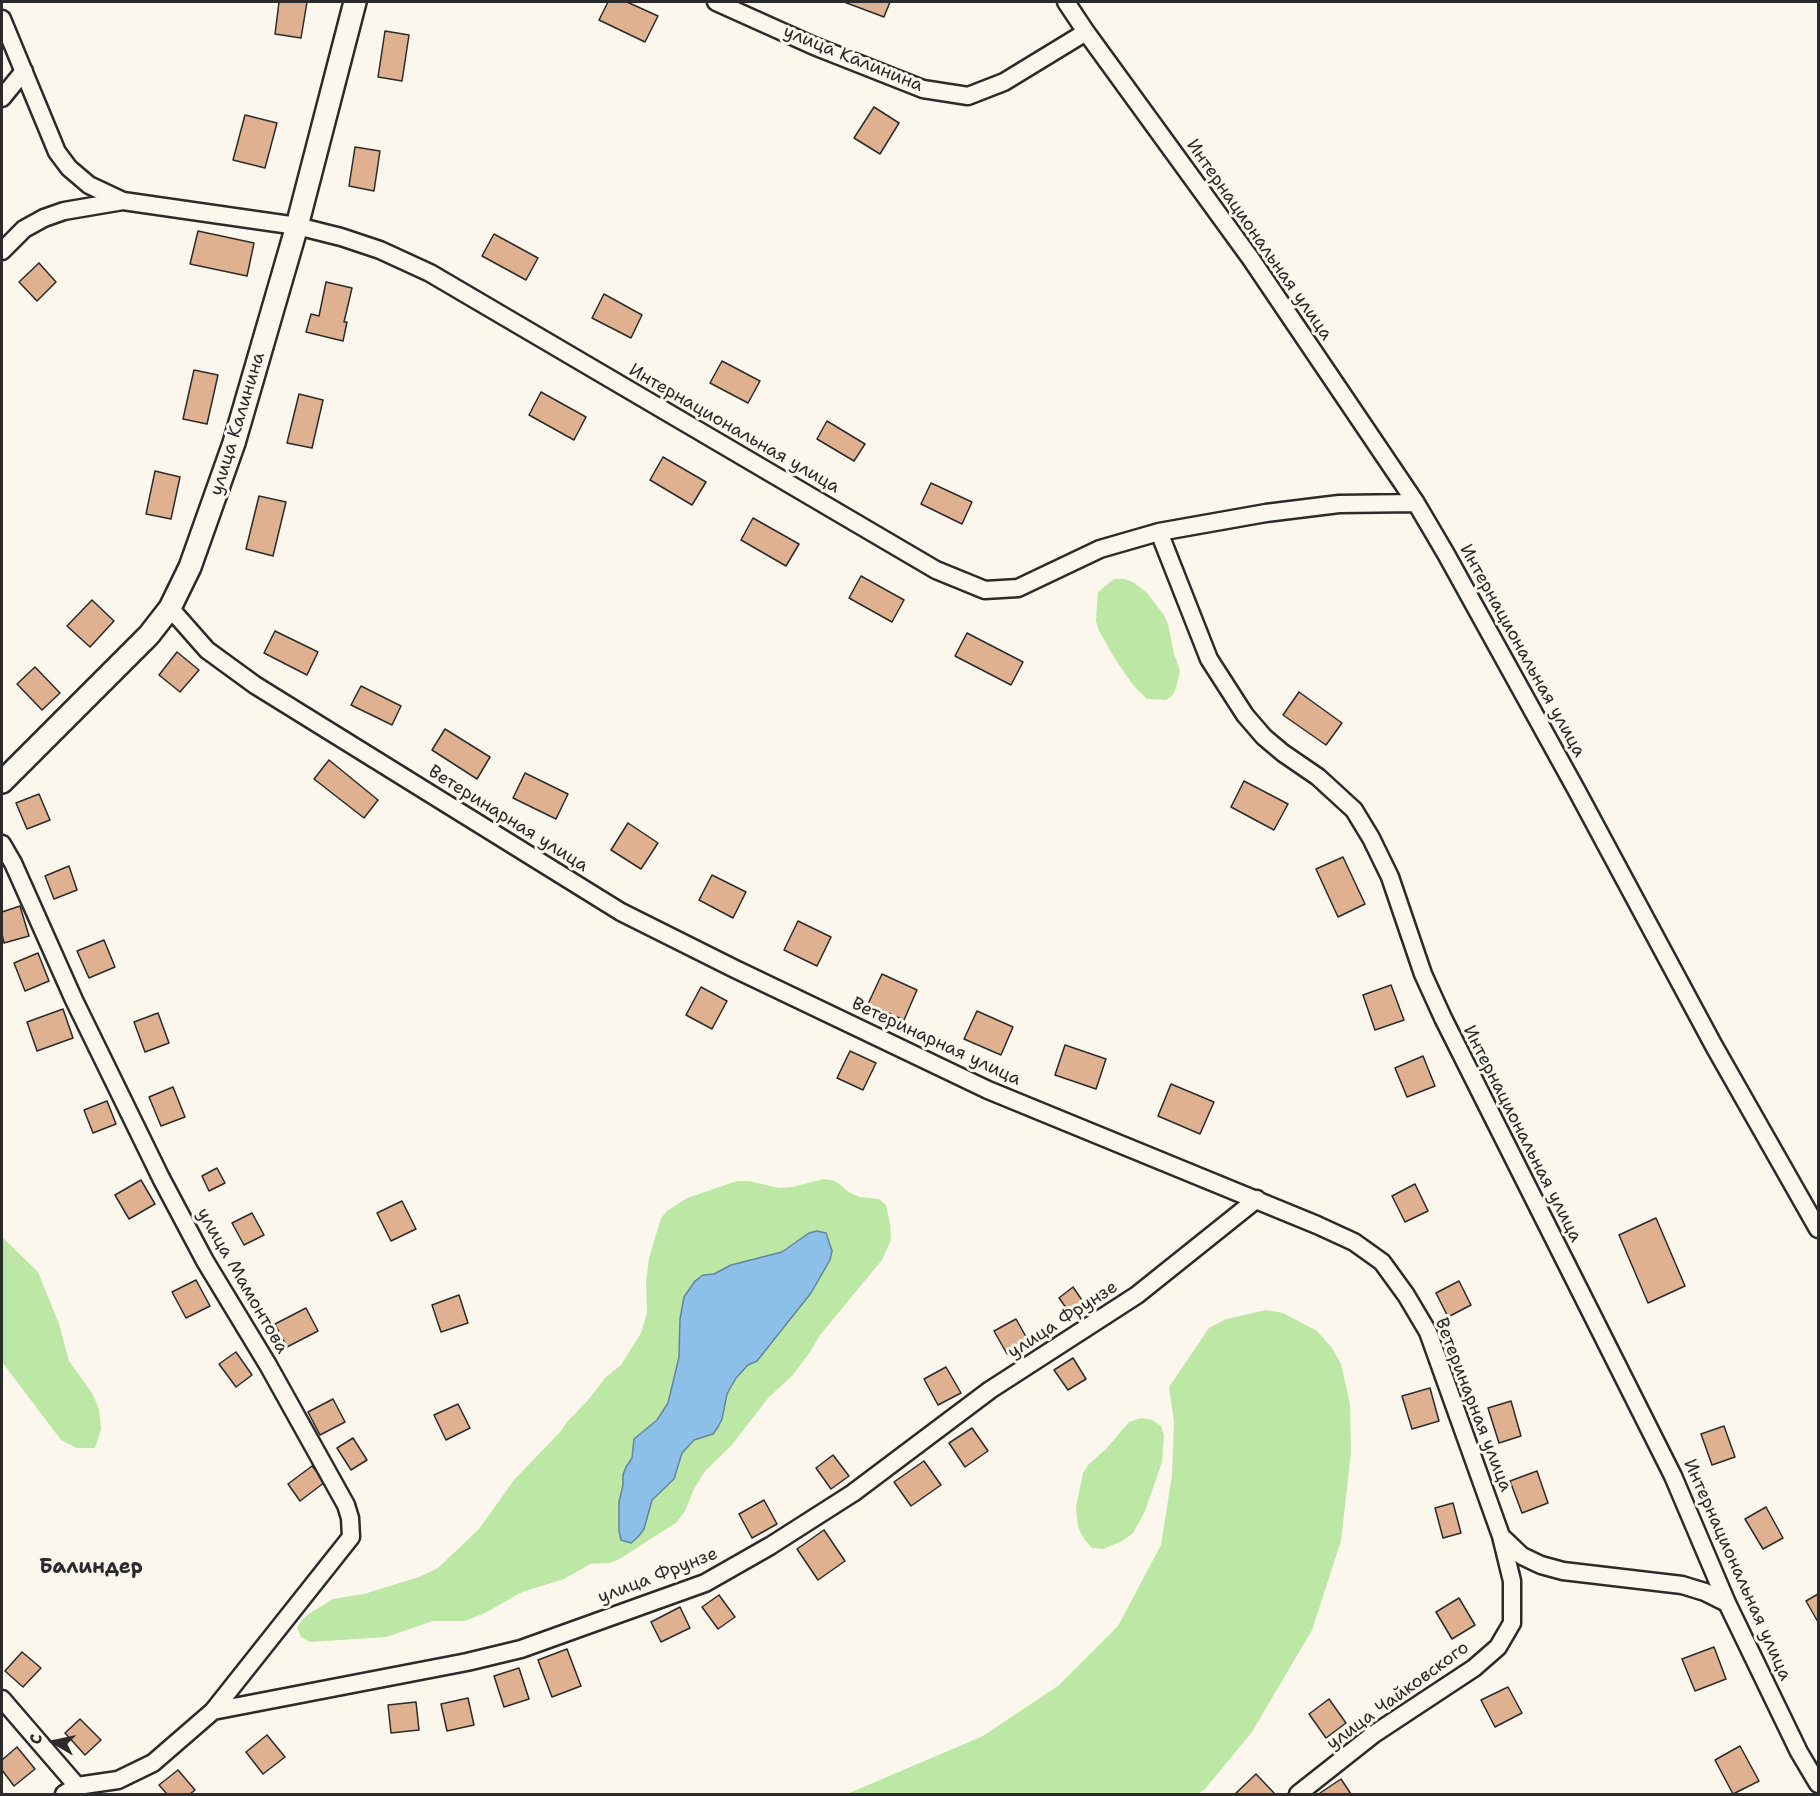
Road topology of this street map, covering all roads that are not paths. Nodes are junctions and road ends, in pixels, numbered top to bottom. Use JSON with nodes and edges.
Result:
{"nodes":[{"id":1,"x":355,"y":2,"type":"edge"},
{"id":2,"x":717,"y":2,"type":"edge"},
{"id":3,"x":1066,"y":2,"type":"edge"},
{"id":4,"x":2,"y":19,"type":"edge"},
{"id":5,"x":1086,"y":32,"type":"junction"},
{"id":6,"x":24,"y":71,"type":"junction"},
{"id":7,"x":2,"y":98,"type":"edge"},
{"id":8,"x":123,"y":201,"type":"junction"},
{"id":9,"x":297,"y":226,"type":"junction"},
{"id":10,"x":2,"y":251,"type":"edge"},
{"id":11,"x":1416,"y":503,"type":"junction"},
{"id":12,"x":1159,"y":532,"type":"junction"},
{"id":13,"x":170,"y":608,"type":"junction"},
{"id":14,"x":2,"y":782,"type":"edge"},
{"id":15,"x":2,"y":844,"type":"edge"},
{"id":16,"x":1257,"y":1199,"type":"junction"},
{"id":17,"x":1818,"y":1229,"type":"edge"},
{"id":18,"x":1502,"y":1536,"type":"junction"},
{"id":19,"x":1727,"y":1603,"type":"junction"},
{"id":20,"x":1512,"y":1623,"type":"joint"},
{"id":21,"x":2,"y":1699,"type":"edge"},
{"id":22,"x":213,"y":1710,"type":"junction"},
{"id":23,"x":1818,"y":1784,"type":"edge"},
{"id":24,"x":71,"y":1790,"type":"edge"},
{"id":25,"x":1298,"y":1794,"type":"edge"}],
"edges":[{"from":1,"to":9,"type":"street","name":"улица Калинина"},
{"from":2,"to":5,"type":"street","name":"улица Калинина"},
{"from":3,"to":5,"type":"street","name":"Интернациональная улица"},
{"from":4,"to":6,"type":"street"},
{"from":5,"to":11,"type":"street","name":"Интернациональная улица"},
{"from":6,"to":7,"type":"street"},
{"from":6,"to":8,"type":"street"},
{"from":8,"to":9,"type":"street","name":"Интернациональная улица"},
{"from":8,"to":10,"type":"street"},
{"from":9,"to":12,"type":"street","name":"Интернациональная улица"},
{"from":9,"to":13,"type":"street","name":"улица Калинина"},
{"from":11,"to":12,"type":"street","name":"Интернациональная улица"},
{"from":11,"to":17,"type":"street","name":"Интернациональная улица"},
{"from":12,"to":19,"type":"street","name":"Интернациональная улица"},
{"from":13,"to":14,"type":"street","name":"улица Калинина"},
{"from":13,"to":16,"type":"street","name":"Ветеринарная улица"},
{"from":15,"to":22,"type":"street","name":"улица Мамонтова"},
{"from":16,"to":18,"type":"street","name":"Ветеринарная улица"},
{"from":16,"to":22,"type":"street","name":"улица Фрунзе"},
{"from":18,"to":19,"type":"street"},
{"from":18,"to":20,"type":"street","name":"Ветеринарная улица"},
{"from":19,"to":23,"type":"street","name":"Интернациональная улица"},
{"from":20,"to":25,"type":"street","name":"улица Чайковского"},
{"from":21,"to":24,"type":"street"},
{"from":22,"to":24,"type":"street"}]}
